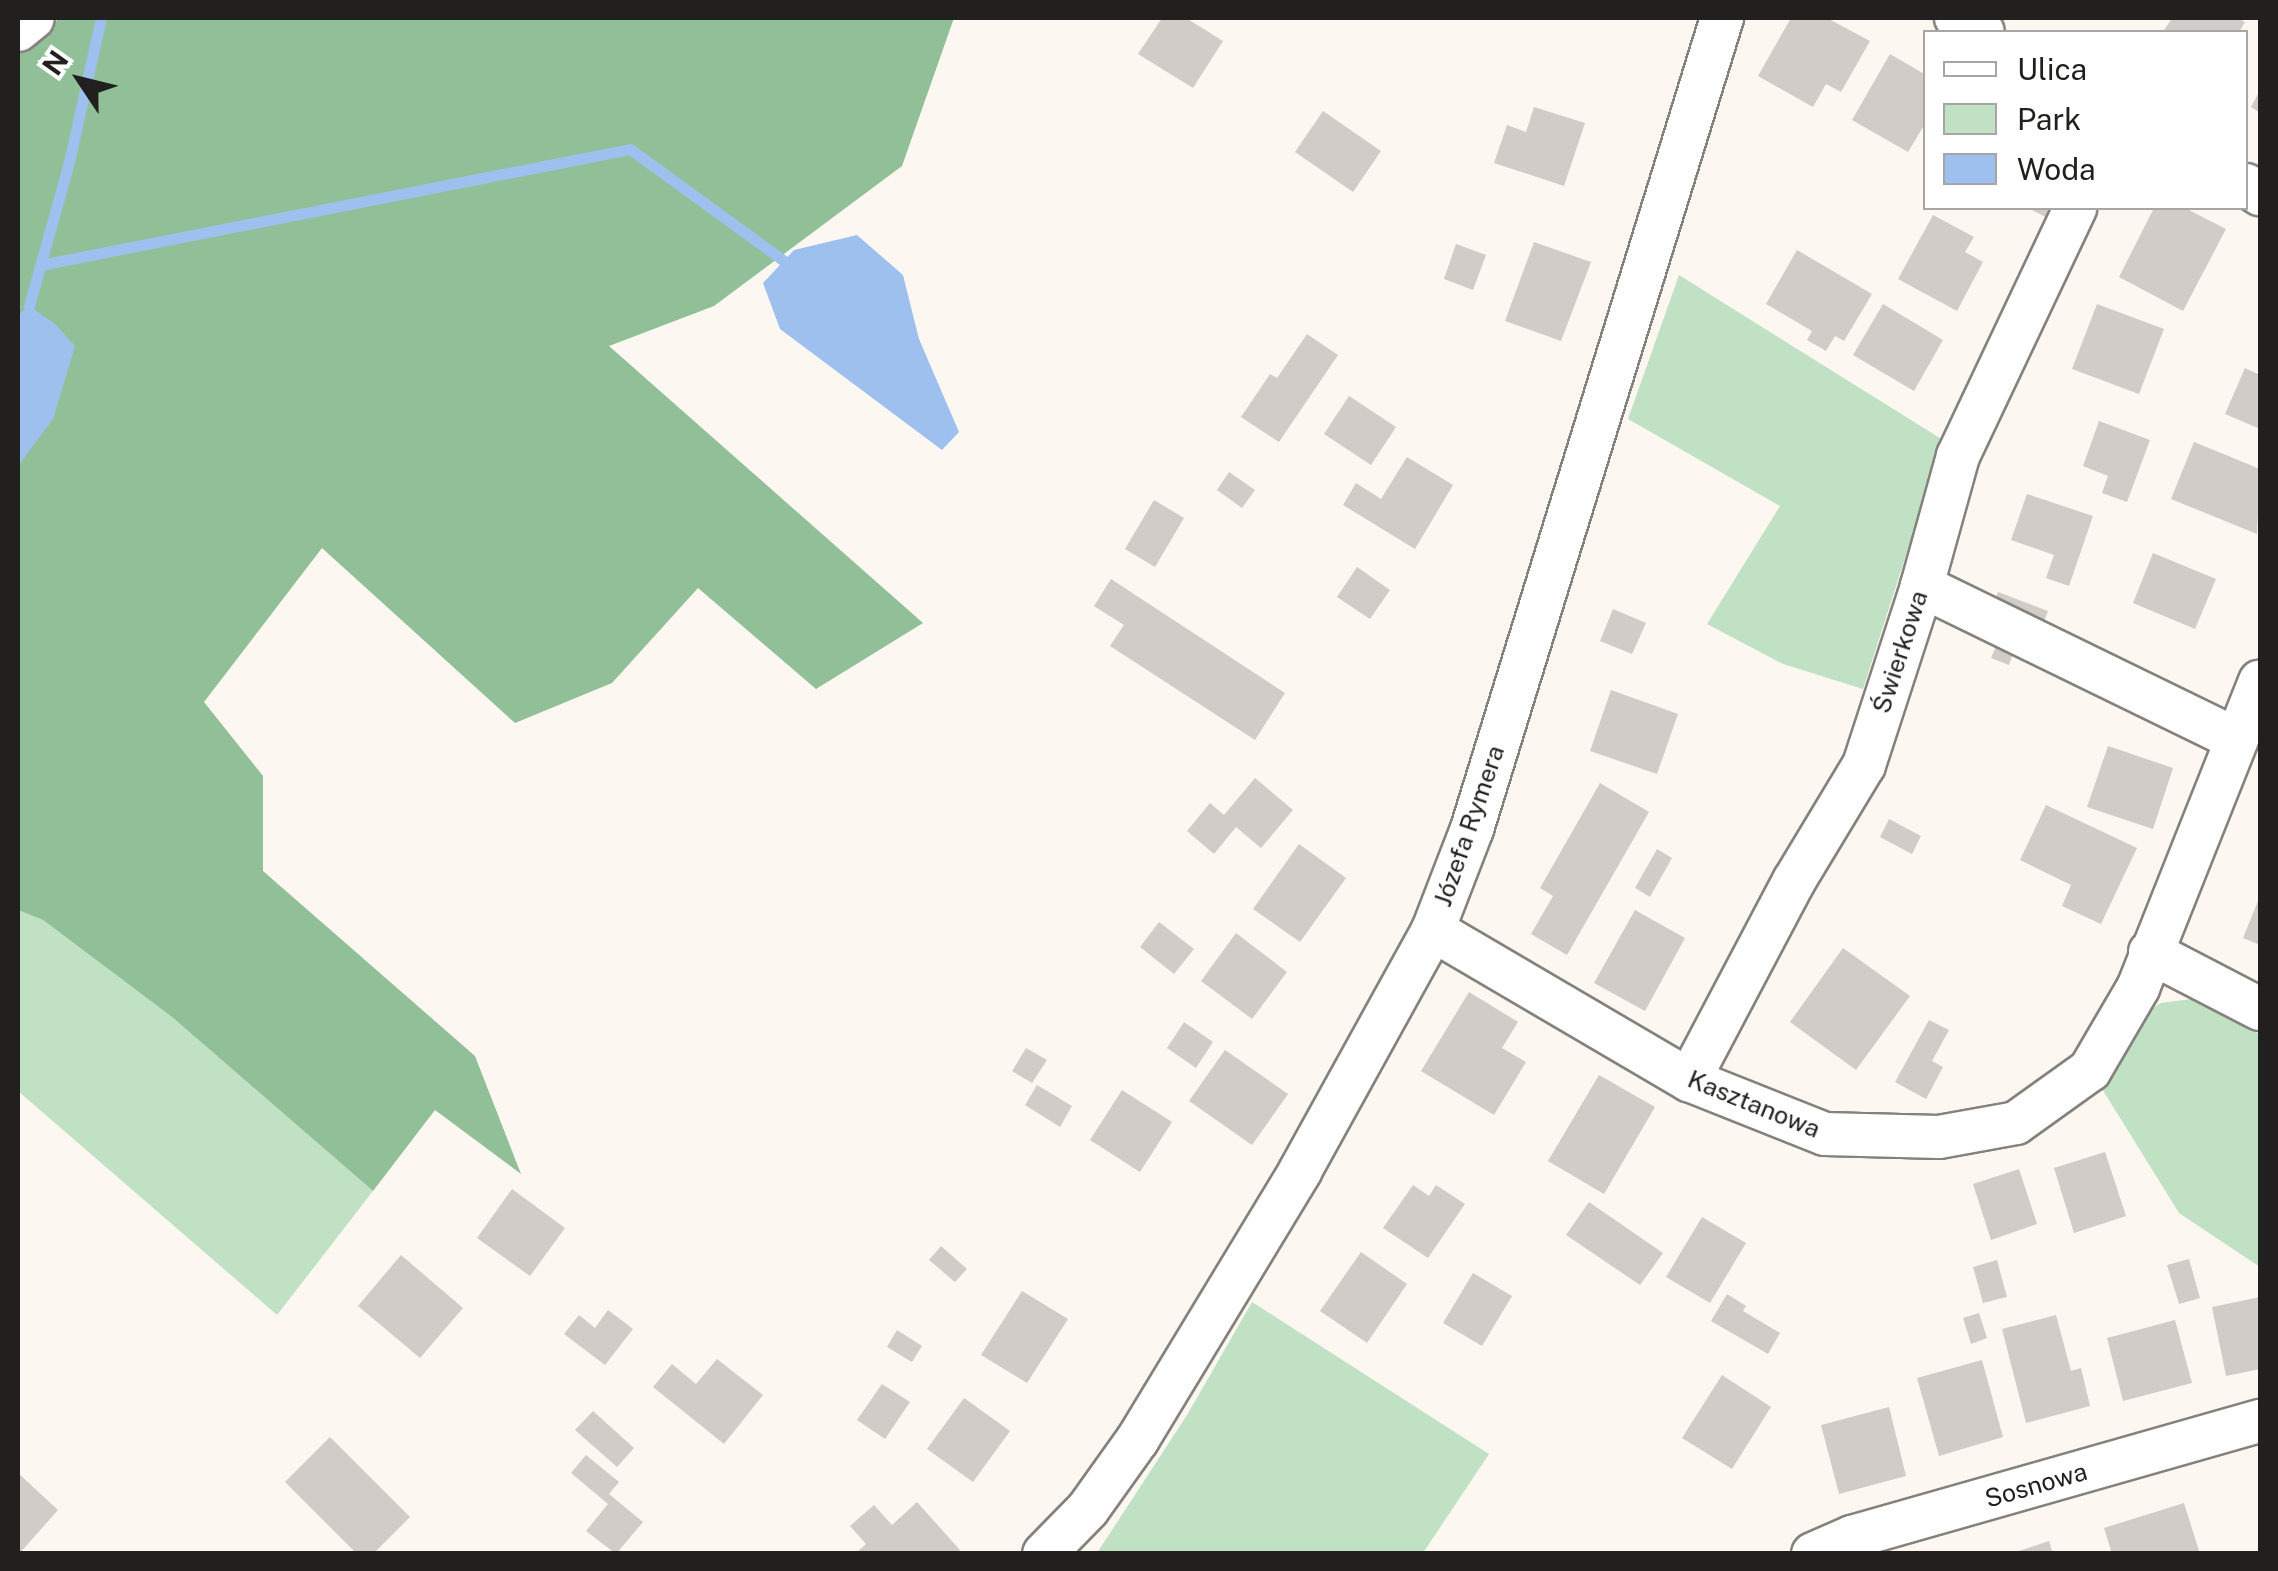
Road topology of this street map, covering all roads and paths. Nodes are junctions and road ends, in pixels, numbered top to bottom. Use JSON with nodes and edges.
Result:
{"nodes":[{"id":1,"x":34,"y":18,"type":"edge"},
{"id":2,"x":1722,"y":18,"type":"edge"},
{"id":3,"x":1956,"y":18,"type":"edge"},
{"id":4,"x":18,"y":30,"type":"edge"},
{"id":5,"x":1979,"y":30,"type":"edge"},
{"id":6,"x":2074,"y":210,"type":"edge"},
{"id":7,"x":1922,"y":586,"type":"junction"},
{"id":8,"x":2260,"y":680,"type":"edge"},
{"id":9,"x":2236,"y":739,"type":"junction"},
{"id":10,"x":1433,"y":930,"type":"junction"},
{"id":11,"x":2150,"y":952,"type":"junction"},
{"id":12,"x":2260,"y":1009,"type":"edge"},
{"id":13,"x":1689,"y":1080,"type":"junction"},
{"id":14,"x":2260,"y":1422,"type":"edge"},
{"id":15,"x":1044,"y":1554,"type":"edge"},
{"id":16,"x":1813,"y":1554,"type":"edge"}],
"edges":[{"from":1,"to":4,"type":"street"},
{"from":2,"to":10,"type":"street","name":"Józefa Rymera"},
{"from":3,"to":5,"type":"street"},
{"from":6,"to":7,"type":"street","name":"Świerkowa"},
{"from":7,"to":9,"type":"street"},
{"from":7,"to":13,"type":"street","name":"Świerkowa"},
{"from":8,"to":9,"type":"street","name":"Kasztanowa"},
{"from":9,"to":11,"type":"street","name":"Kasztanowa"},
{"from":10,"to":13,"type":"street","name":"Kasztanowa"},
{"from":10,"to":15,"type":"street","name":"Józefa Rymera"},
{"from":11,"to":12,"type":"street"},
{"from":11,"to":13,"type":"street","name":"Kasztanowa"},
{"from":14,"to":16,"type":"street","name":"Sosnowa"}]}
